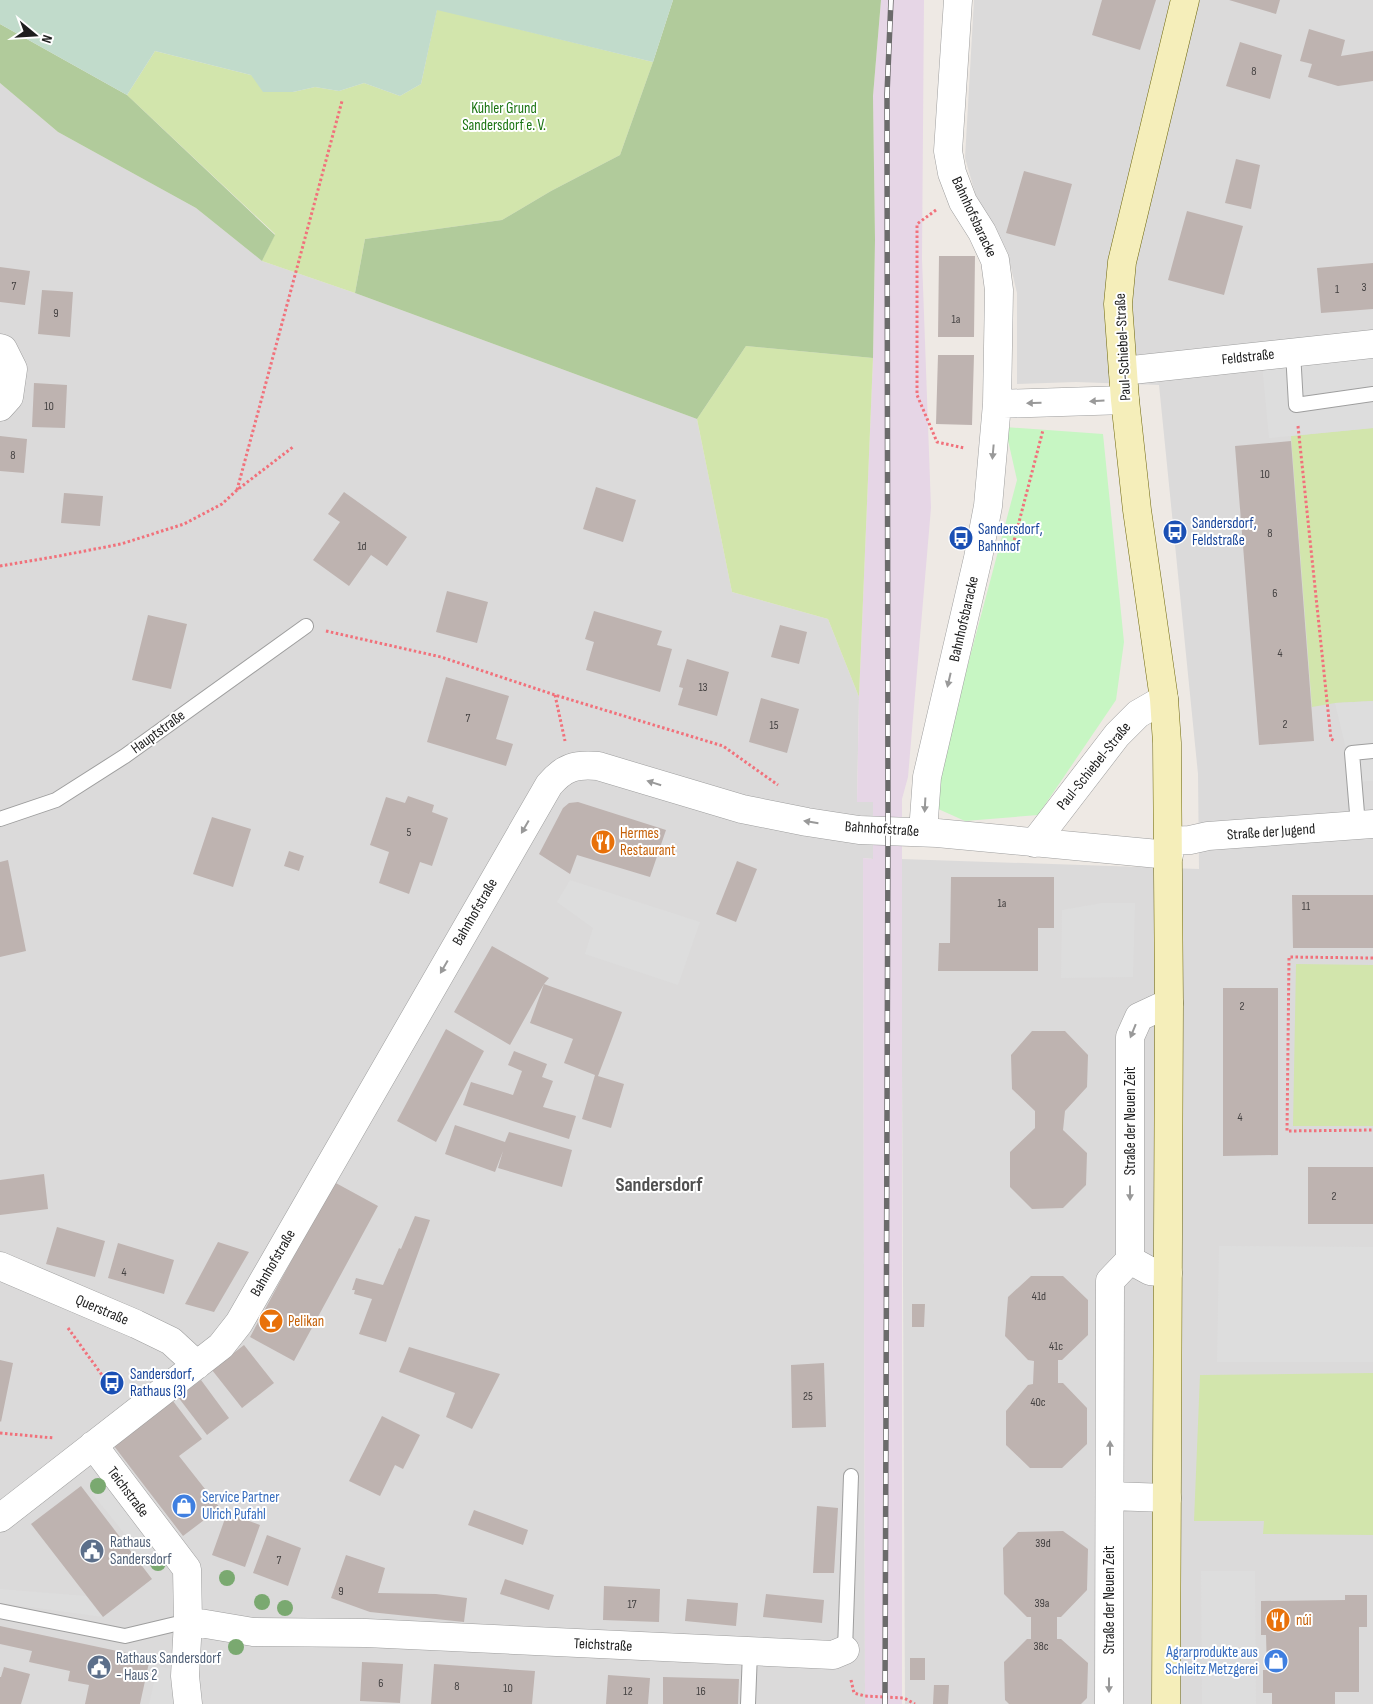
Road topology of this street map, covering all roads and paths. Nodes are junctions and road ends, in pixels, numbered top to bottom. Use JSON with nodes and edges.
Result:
{"nodes":[{"id":1,"x":958,"y":0,"type":"edge"},
{"id":2,"x":1185,"y":0,"type":"edge"},
{"id":3,"x":342,"y":101,"type":"dead end"},
{"id":4,"x":963,"y":202,"type":"junction"},
{"id":5,"x":1373,"y":344,"type":"edge"},
{"id":6,"x":0,"y":348,"type":"edge"},
{"id":7,"x":1293,"y":352,"type":"junction"},
{"id":8,"x":1123,"y":371,"type":"junction"},
{"id":9,"x":1373,"y":394,"type":"edge"},
{"id":10,"x":1125,"y":400,"type":"junction"},
{"id":11,"x":997,"y":404,"type":"junction"},
{"id":12,"x":1296,"y":405,"type":"junction"},
{"id":13,"x":0,"y":408,"type":"edge"},
{"id":14,"x":293,"y":447,"type":"dead end"},
{"id":15,"x":993,"y":454,"type":"junction"},
{"id":16,"x":237,"y":490,"type":"junction"},
{"id":17,"x":0,"y":566,"type":"edge"},
{"id":18,"x":306,"y":626,"type":"joint"},
{"id":19,"x":555,"y":695,"type":"junction"},
{"id":20,"x":1164,"y":699,"type":"junction"},
{"id":21,"x":1373,"y":751,"type":"edge"},
{"id":22,"x":1352,"y":753,"type":"junction"},
{"id":23,"x":571,"y":768,"type":"junction"},
{"id":24,"x":0,"y":820,"type":"edge"},
{"id":25,"x":807,"y":822,"type":"junction"},
{"id":26,"x":1366,"y":824,"type":"edge"},
{"id":27,"x":923,"y":832,"type":"junction"},
{"id":28,"x":1034,"y":843,"type":"junction"},
{"id":29,"x":1169,"y":848,"type":"junction"},
{"id":30,"x":1373,"y":958,"type":"edge"},
{"id":31,"x":1169,"y":1003,"type":"junction"},
{"id":32,"x":1373,"y":1130,"type":"edge"},
{"id":33,"x":1130,"y":1260,"type":"junction"},
{"id":34,"x":0,"y":1266,"type":"edge"},
{"id":35,"x":1168,"y":1273,"type":"junction"},
{"id":36,"x":65,"y":1325,"type":"dead end"},
{"id":37,"x":197,"y":1365,"type":"junction"},
{"id":38,"x":132,"y":1416,"type":"junction"},
{"id":39,"x":0,"y":1433,"type":"edge"},
{"id":40,"x":84,"y":1452,"type":"junction"},
{"id":41,"x":851,"y":1476,"type":"dead end"},
{"id":42,"x":1110,"y":1496,"type":"junction"},
{"id":43,"x":1167,"y":1498,"type":"junction"},
{"id":44,"x":0,"y":1518,"type":"edge"},
{"id":45,"x":0,"y":1611,"type":"edge"},
{"id":46,"x":188,"y":1621,"type":"junction"},
{"id":47,"x":845,"y":1650,"type":"junction"},
{"id":48,"x":750,"y":1652,"type":"junction"},
{"id":49,"x":188,"y":1704,"type":"edge"},
{"id":50,"x":748,"y":1704,"type":"edge"},
{"id":51,"x":914,"y":1704,"type":"edge"},
{"id":52,"x":1109,"y":1704,"type":"edge"},
{"id":53,"x":1166,"y":1704,"type":"edge"}],
"edges":[{"from":1,"to":4,"type":"street","name":"Bahnhofsbaracke"},
{"from":2,"to":8,"type":"street","name":"Paul-Schiebel-Straße"},
{"from":3,"to":16,"type":"path"},
{"from":4,"to":11,"type":"street","name":"Bahnhofsbaracke"},
{"from":4,"to":15,"type":"path"},
{"from":5,"to":7,"type":"street","name":"Feldstraße"},
{"from":6,"to":13,"type":"street"},
{"from":7,"to":8,"type":"street","name":"Feldstraße"},
{"from":7,"to":12,"type":"lane"},
{"from":8,"to":10,"type":"street","name":"Paul-Schiebel-Straße"},
{"from":9,"to":12,"type":"lane"},
{"from":10,"to":11,"type":"street","one_way":true},
{"from":10,"to":20,"type":"street","name":"Paul-Schiebel-Straße"},
{"from":11,"to":15,"type":"street","name":"Bahnhofsbaracke","one_way":true},
{"from":12,"to":22,"type":"path"},
{"from":14,"to":16,"type":"path"},
{"from":15,"to":27,"type":"street","name":"Bahnhofsbaracke","one_way":true},
{"from":16,"to":17,"type":"path"},
{"from":18,"to":19,"type":"path"},
{"from":18,"to":24,"type":"lane","name":"Hauptstraße"},
{"from":19,"to":23,"type":"path"},
{"from":19,"to":25,"type":"path"},
{"from":20,"to":28,"type":"street","name":"Paul-Schiebel-Straße"},
{"from":20,"to":29,"type":"street","name":"Paul-Schiebel-Straße"},
{"from":21,"to":22,"type":"lane"},
{"from":22,"to":26,"type":"lane"},
{"from":25,"to":23,"type":"street","name":"Bahnhofstraße","one_way":true},
{"from":23,"to":37,"type":"street","name":"Bahnhofstraße","one_way":true},
{"from":27,"to":25,"type":"street","name":"Bahnhofstraße","one_way":true},
{"from":26,"to":29,"type":"street","name":"Straße der Jugend"},
{"from":27,"to":28,"type":"street","name":"Bahnhofstraße"},
{"from":28,"to":29,"type":"street","name":"Bahnhofstraße"},
{"from":29,"to":31,"type":"street"},
{"from":30,"to":32,"type":"path"},
{"from":31,"to":33,"type":"street","name":"Straße der Neuen Zeit","one_way":true},
{"from":31,"to":35,"type":"street"},
{"from":33,"to":35,"type":"street"},
{"from":42,"to":33,"type":"street","name":"Straße der Neuen Zeit","one_way":true},
{"from":34,"to":37,"type":"street","name":"Querstraße"},
{"from":35,"to":43,"type":"street"},
{"from":36,"to":38,"type":"path"},
{"from":37,"to":38,"type":"street","name":"Bahnhofstraße"},
{"from":38,"to":40,"type":"street","name":"Bahnhofstraße"},
{"from":39,"to":40,"type":"path"},
{"from":40,"to":44,"type":"street","name":"Bahnhofstraße"},
{"from":40,"to":46,"type":"street","name":"Teichstraße"},
{"from":41,"to":47,"type":"lane"},
{"from":42,"to":43,"type":"street"},
{"from":42,"to":52,"type":"street","name":"Straße der Neuen Zeit","one_way":true},
{"from":43,"to":53,"type":"street"},
{"from":45,"to":46,"type":"lane","name":"Teichstraße"},
{"from":46,"to":48,"type":"street","name":"Teichstraße"},
{"from":46,"to":49,"type":"street"},
{"from":47,"to":48,"type":"street","name":"Teichstraße"},
{"from":47,"to":51,"type":"path"},
{"from":48,"to":50,"type":"lane"}]}
